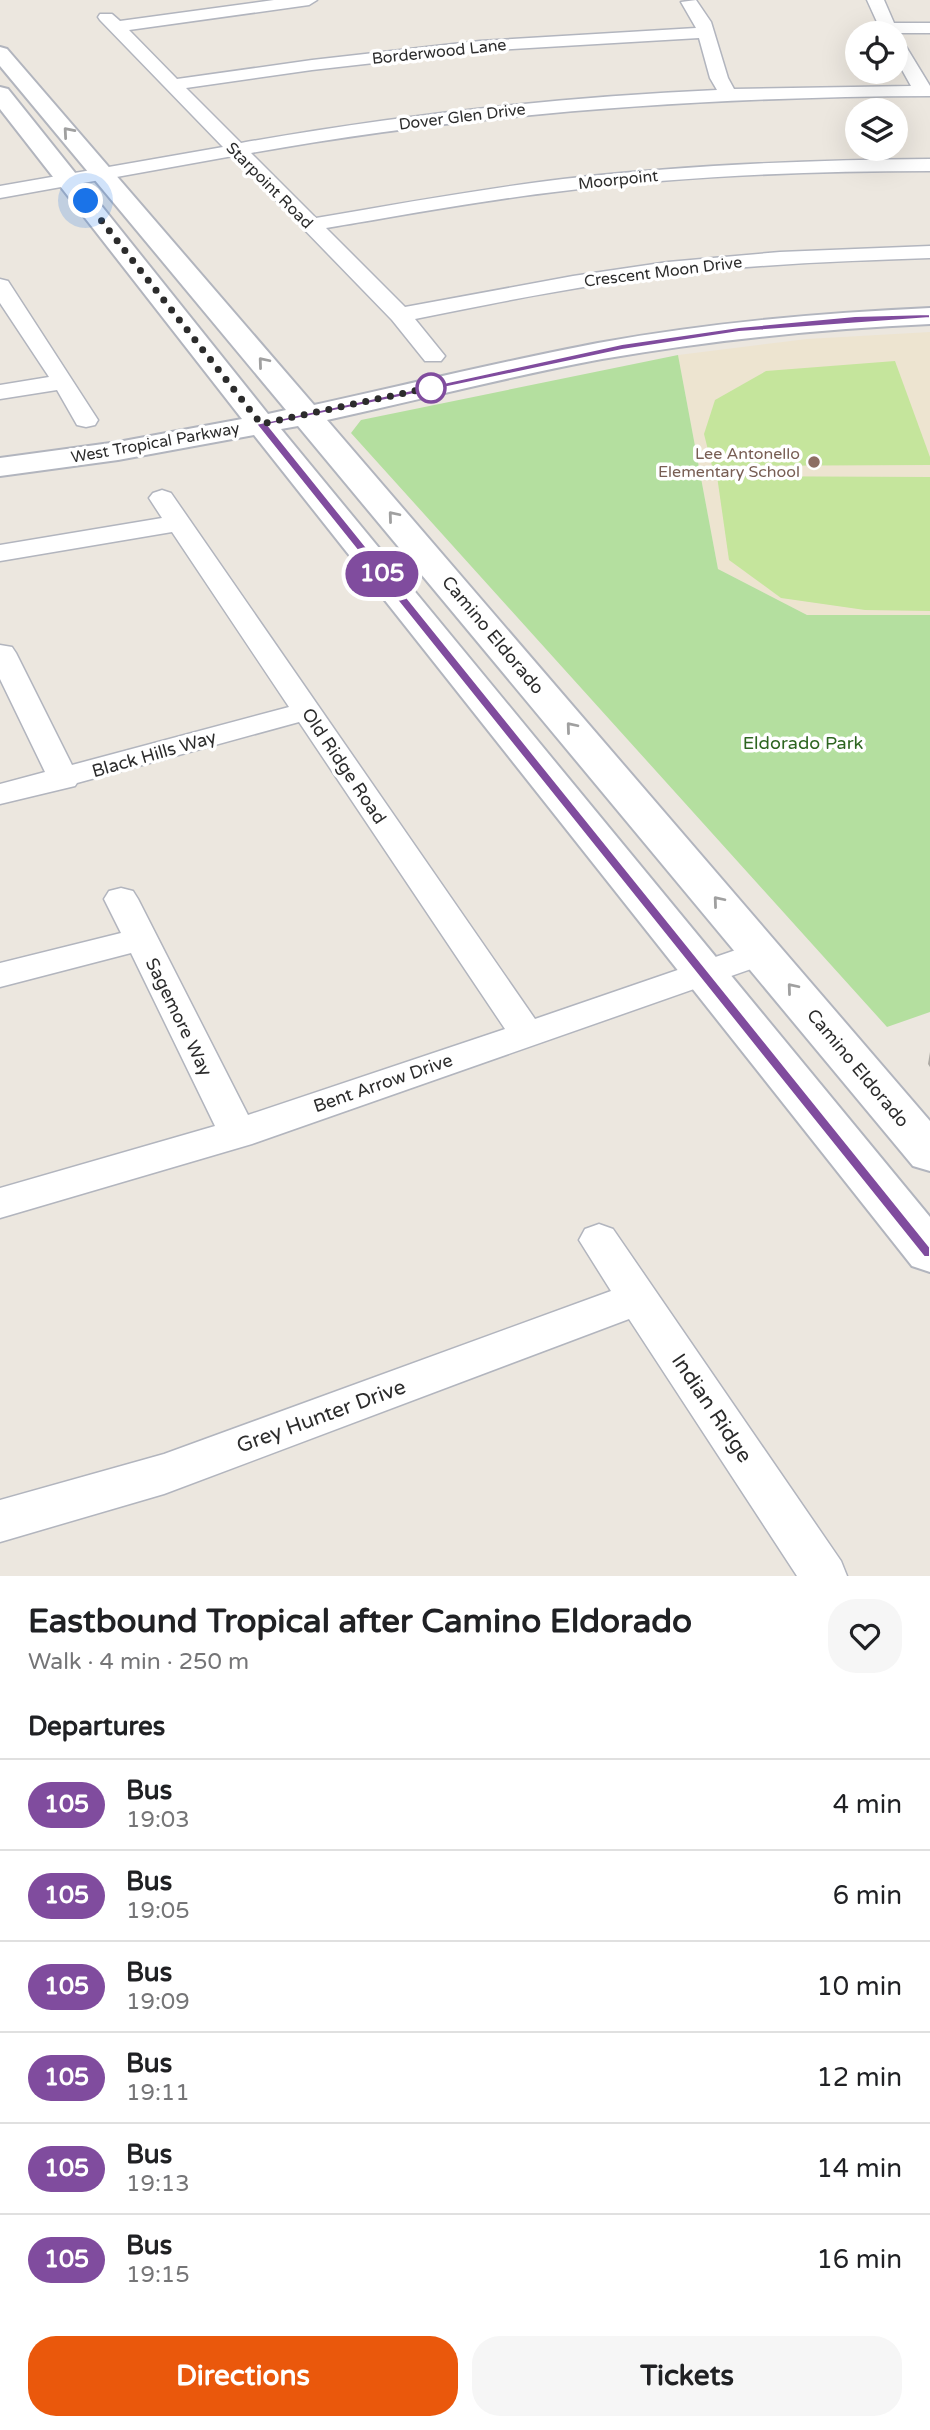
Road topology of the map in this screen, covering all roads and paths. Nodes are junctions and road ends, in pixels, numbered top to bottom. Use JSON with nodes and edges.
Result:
{"nodes":[{"id":1,"x":309,"y":0,"type":"edge"},
{"id":2,"x":875,"y":0,"type":"edge"},
{"id":3,"x":688,"y":2,"type":"dead end"},
{"id":4,"x":885,"y":21,"type":"edge"},
{"id":5,"x":930,"y":28,"type":"edge"},
{"id":6,"x":707,"y":32,"type":"junction"},
{"id":7,"x":908,"y":32,"type":"edge"},
{"id":8,"x":0,"y":52,"type":"edge"},
{"id":9,"x":908,"y":62,"type":"edge"},
{"id":10,"x":172,"y":85,"type":"junction"},
{"id":11,"x":926,"y":90,"type":"edge"},
{"id":12,"x":0,"y":94,"type":"edge"},
{"id":13,"x":728,"y":94,"type":"junction"},
{"id":14,"x":235,"y":150,"type":"junction"},
{"id":15,"x":930,"y":165,"type":"edge"},
{"id":16,"x":105,"y":175,"type":"junction"},
{"id":17,"x":70,"y":181,"type":"junction"},
{"id":18,"x":0,"y":192,"type":"edge"},
{"id":19,"x":310,"y":225,"type":"junction"},
{"id":20,"x":930,"y":252,"type":"edge"},
{"id":21,"x":0,"y":286,"type":"edge"},
{"id":22,"x":400,"y":315,"type":"junction"},
{"id":23,"x":930,"y":316,"type":"edge"},
{"id":24,"x":433,"y":356,"type":"dead end"},
{"id":25,"x":64,"y":382,"type":"junction"},
{"id":26,"x":0,"y":392,"type":"edge"},
{"id":27,"x":307,"y":415,"type":"junction"},
{"id":28,"x":86,"y":421,"type":"dead end"},
{"id":29,"x":261,"y":424,"type":"junction"},
{"id":30,"x":0,"y":467,"type":"edge"},
{"id":31,"x":0,"y":553,"type":"edge"},
{"id":32,"x":2,"y":653,"type":"dead end"},
{"id":33,"x":307,"y":712,"type":"junction"},
{"id":34,"x":64,"y":779,"type":"junction"},
{"id":35,"x":0,"y":794,"type":"edge"},
{"id":36,"x":121,"y":899,"type":"dead end"},
{"id":37,"x":141,"y":939,"type":"junction"},
{"id":38,"x":762,"y":953,"type":"junction"},
{"id":39,"x":703,"y":973,"type":"junction"},
{"id":40,"x":0,"y":975,"type":"edge"},
{"id":41,"x":526,"y":1033,"type":"junction"},
{"id":42,"x":238,"y":1134,"type":"junction"},
{"id":43,"x":930,"y":1153,"type":"edge"},
{"id":44,"x":0,"y":1203,"type":"edge"},
{"id":45,"x":599,"y":1240,"type":"dead end"},
{"id":46,"x":930,"y":1252,"type":"edge"},
{"id":47,"x":638,"y":1298,"type":"junction"},
{"id":48,"x":0,"y":1521,"type":"edge"},
{"id":49,"x":824,"y":1576,"type":"edge"}],
"edges":[{"from":1,"to":10,"type":"street","name":"Starpoint Road"},
{"from":2,"to":4,"type":"street"},
{"from":3,"to":6,"type":"street"},
{"from":5,"to":7,"type":"street"},
{"from":6,"to":10,"type":"street","name":"Borderwood Lane"},
{"from":6,"to":13,"type":"street"},
{"from":16,"to":8,"type":"main road","name":"Camino Eldorado","one_way":true},
{"from":9,"to":11,"type":"street"},
{"from":10,"to":14,"type":"street","name":"Starpoint Road"},
{"from":11,"to":13,"type":"street","name":"Dover Glen Drive"},
{"from":12,"to":17,"type":"main road"},
{"from":13,"to":14,"type":"street","name":"Dover Glen Drive"},
{"from":14,"to":16,"type":"street","name":"Dover Glen Drive"},
{"from":14,"to":19,"type":"street","name":"Starpoint Road"},
{"from":15,"to":19,"type":"street","name":"Moorpoint"},
{"from":16,"to":17,"type":"street","name":"Dover Glen Drive"},
{"from":27,"to":16,"type":"main road","name":"Camino Eldorado","one_way":true},
{"from":17,"to":18,"type":"street","name":"Dover Glen Drive"},
{"from":17,"to":29,"type":"main road"},
{"from":19,"to":22,"type":"street","name":"Starpoint Road"},
{"from":20,"to":22,"type":"street","name":"Crescent Moon Drive"},
{"from":21,"to":25,"type":"street"},
{"from":22,"to":24,"type":"street","name":"Starpoint Road"},
{"from":23,"to":27,"type":"main road","name":"West Tropical Parkway"},
{"from":25,"to":26,"type":"street"},
{"from":25,"to":28,"type":"street"},
{"from":27,"to":29,"type":"main road","name":"West Tropical Parkway"},
{"from":38,"to":27,"type":"main road","name":"Camino Eldorado","one_way":true},
{"from":29,"to":30,"type":"main road","name":"West Tropical Parkway"},
{"from":29,"to":39,"type":"main road"},
{"from":31,"to":33,"type":"street","name":"Old Ridge Road"},
{"from":32,"to":34,"type":"street"},
{"from":33,"to":34,"type":"street","name":"Black Hills Way"},
{"from":33,"to":41,"type":"street","name":"Old Ridge Road"},
{"from":34,"to":35,"type":"street","name":"Black Hills Way"},
{"from":36,"to":37,"type":"street","name":"Sagemore Way"},
{"from":37,"to":40,"type":"street"},
{"from":37,"to":42,"type":"street","name":"Sagemore Way"},
{"from":38,"to":39,"type":"street","name":"Bent Arrow Drive"},
{"from":43,"to":38,"type":"main road","name":"Camino Eldorado","one_way":true},
{"from":39,"to":41,"type":"street","name":"Bent Arrow Drive"},
{"from":39,"to":46,"type":"main road"},
{"from":41,"to":42,"type":"street","name":"Bent Arrow Drive"},
{"from":42,"to":44,"type":"street","name":"Bent Arrow Drive"},
{"from":45,"to":47,"type":"street","name":"Indian Ridge"},
{"from":47,"to":48,"type":"street","name":"Grey Hunter Drive"},
{"from":47,"to":49,"type":"street","name":"Indian Ridge"}]}
